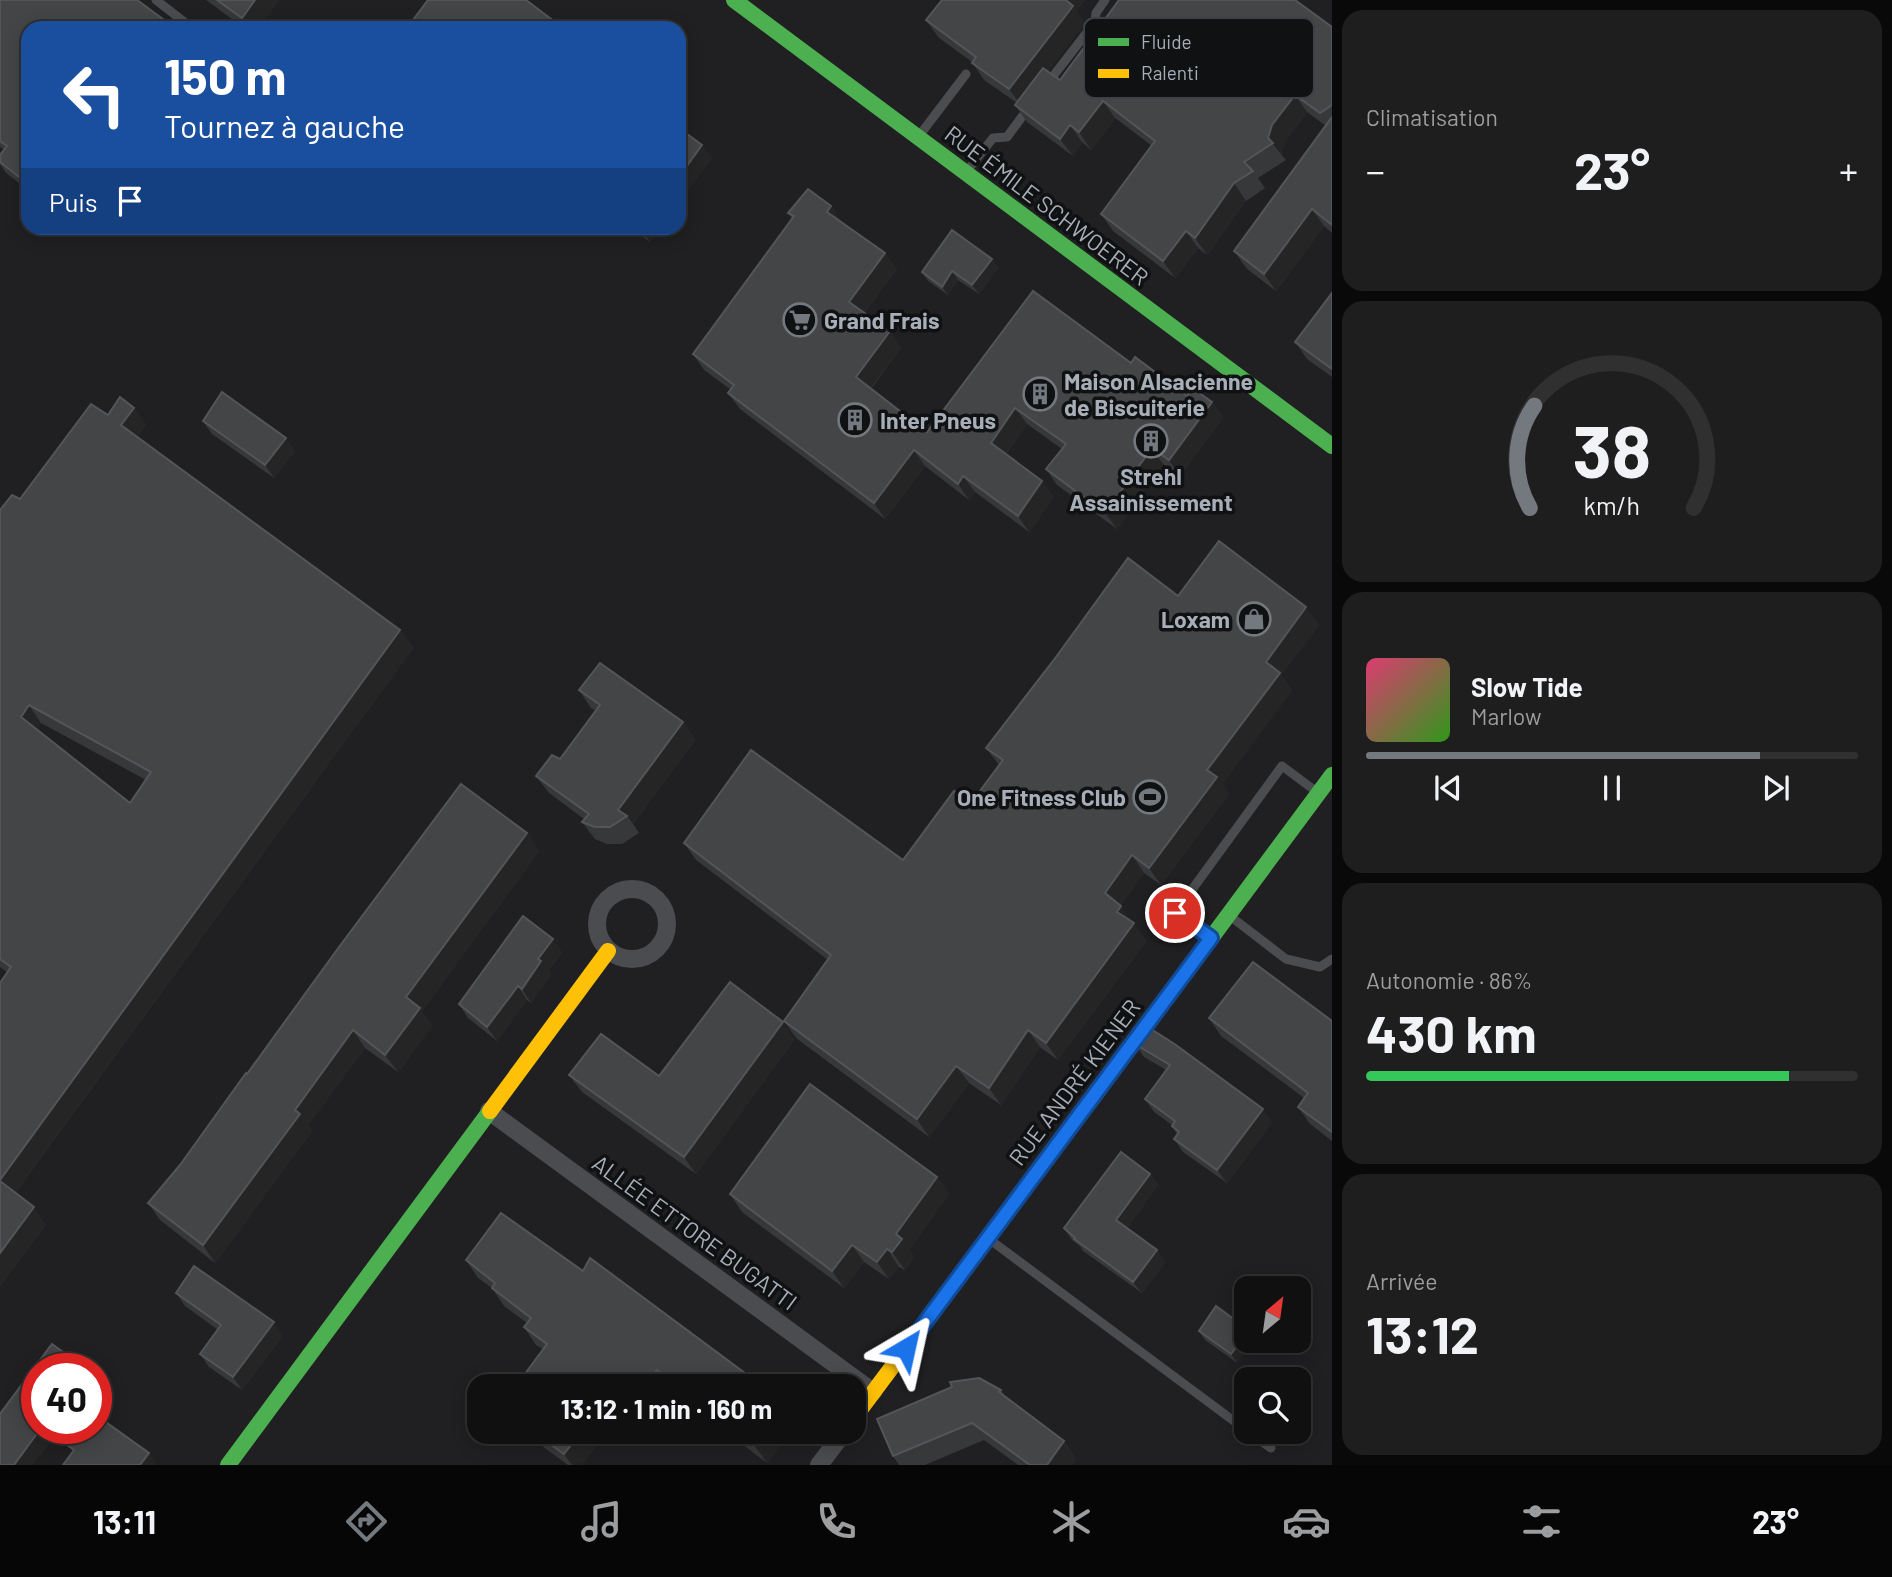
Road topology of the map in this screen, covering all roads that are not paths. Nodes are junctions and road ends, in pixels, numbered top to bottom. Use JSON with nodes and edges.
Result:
{"nodes":[{"id":1,"x":156,"y":0,"type":"edge"},
{"id":2,"x":734,"y":0,"type":"edge"},
{"id":3,"x":1105,"y":0,"type":"edge"},
{"id":4,"x":1095,"y":18,"type":"edge"},
{"id":5,"x":183,"y":21,"type":"edge"},
{"id":6,"x":1084,"y":36,"type":"edge"},
{"id":7,"x":966,"y":74,"type":"edge"},
{"id":8,"x":1041,"y":92,"type":"edge"},
{"id":9,"x":1032,"y":104,"type":"edge"},
{"id":10,"x":918,"y":137,"type":"junction"},
{"id":11,"x":966,"y":173,"type":"junction"},
{"id":12,"x":1332,"y":446,"type":"edge"},
{"id":13,"x":1332,"y":775,"type":"edge"},
{"id":14,"x":1319,"y":793,"type":"junction"},
{"id":15,"x":1229,"y":915,"type":"junction"},
{"id":16,"x":1211,"y":938,"type":"junction"},
{"id":17,"x":608,"y":951,"type":"junction"},
{"id":18,"x":1332,"y":959,"type":"edge"},
{"id":19,"x":489,"y":1111,"type":"junction"},
{"id":20,"x":988,"y":1238,"type":"junction"},
{"id":21,"x":873,"y":1392,"type":"junction"},
{"id":22,"x":866,"y":1402,"type":"edge"},
{"id":23,"x":1234,"y":1421,"type":"edge"},
{"id":24,"x":835,"y":1444,"type":"edge"},
{"id":25,"x":1265,"y":1444,"type":"edge"},
{"id":26,"x":1270,"y":1448,"type":"dead end"},
{"id":27,"x":228,"y":1465,"type":"edge"},
{"id":28,"x":819,"y":1465,"type":"edge"}],
"edges":[{"from":1,"to":5,"type":"lane"},
{"from":2,"to":10,"type":"street","name":"RUE ÉMILE SCHWOERER"},
{"from":3,"to":4,"type":"lane"},
{"from":6,"to":8,"type":"lane"},
{"from":7,"to":10,"type":"lane"},
{"from":9,"to":11,"type":"lane"},
{"from":10,"to":11,"type":"street","name":"RUE ÉMILE SCHWOERER"},
{"from":11,"to":12,"type":"street","name":"RUE ÉMILE SCHWOERER"},
{"from":13,"to":14,"type":"street","name":"RUE ANDRÉ KIENER"},
{"from":14,"to":15,"type":"street","name":"RUE ANDRÉ KIENER"},
{"from":14,"to":16,"type":"lane"},
{"from":15,"to":16,"type":"street","name":"RUE ANDRÉ KIENER"},
{"from":15,"to":18,"type":"lane"},
{"from":16,"to":20,"type":"street","name":"RUE ANDRÉ KIENER"},
{"from":17,"to":17,"type":"street"},
{"from":17,"to":19,"type":"street"},
{"from":19,"to":21,"type":"street","name":"ALLÉE ETTORE BUGATTI"},
{"from":19,"to":27,"type":"street"},
{"from":20,"to":21,"type":"street","name":"RUE ANDRÉ KIENER"},
{"from":20,"to":23,"type":"lane"},
{"from":21,"to":22,"type":"street","name":"RUE ANDRÉ KIENER"},
{"from":24,"to":28,"type":"street"},
{"from":25,"to":26,"type":"lane"}]}
